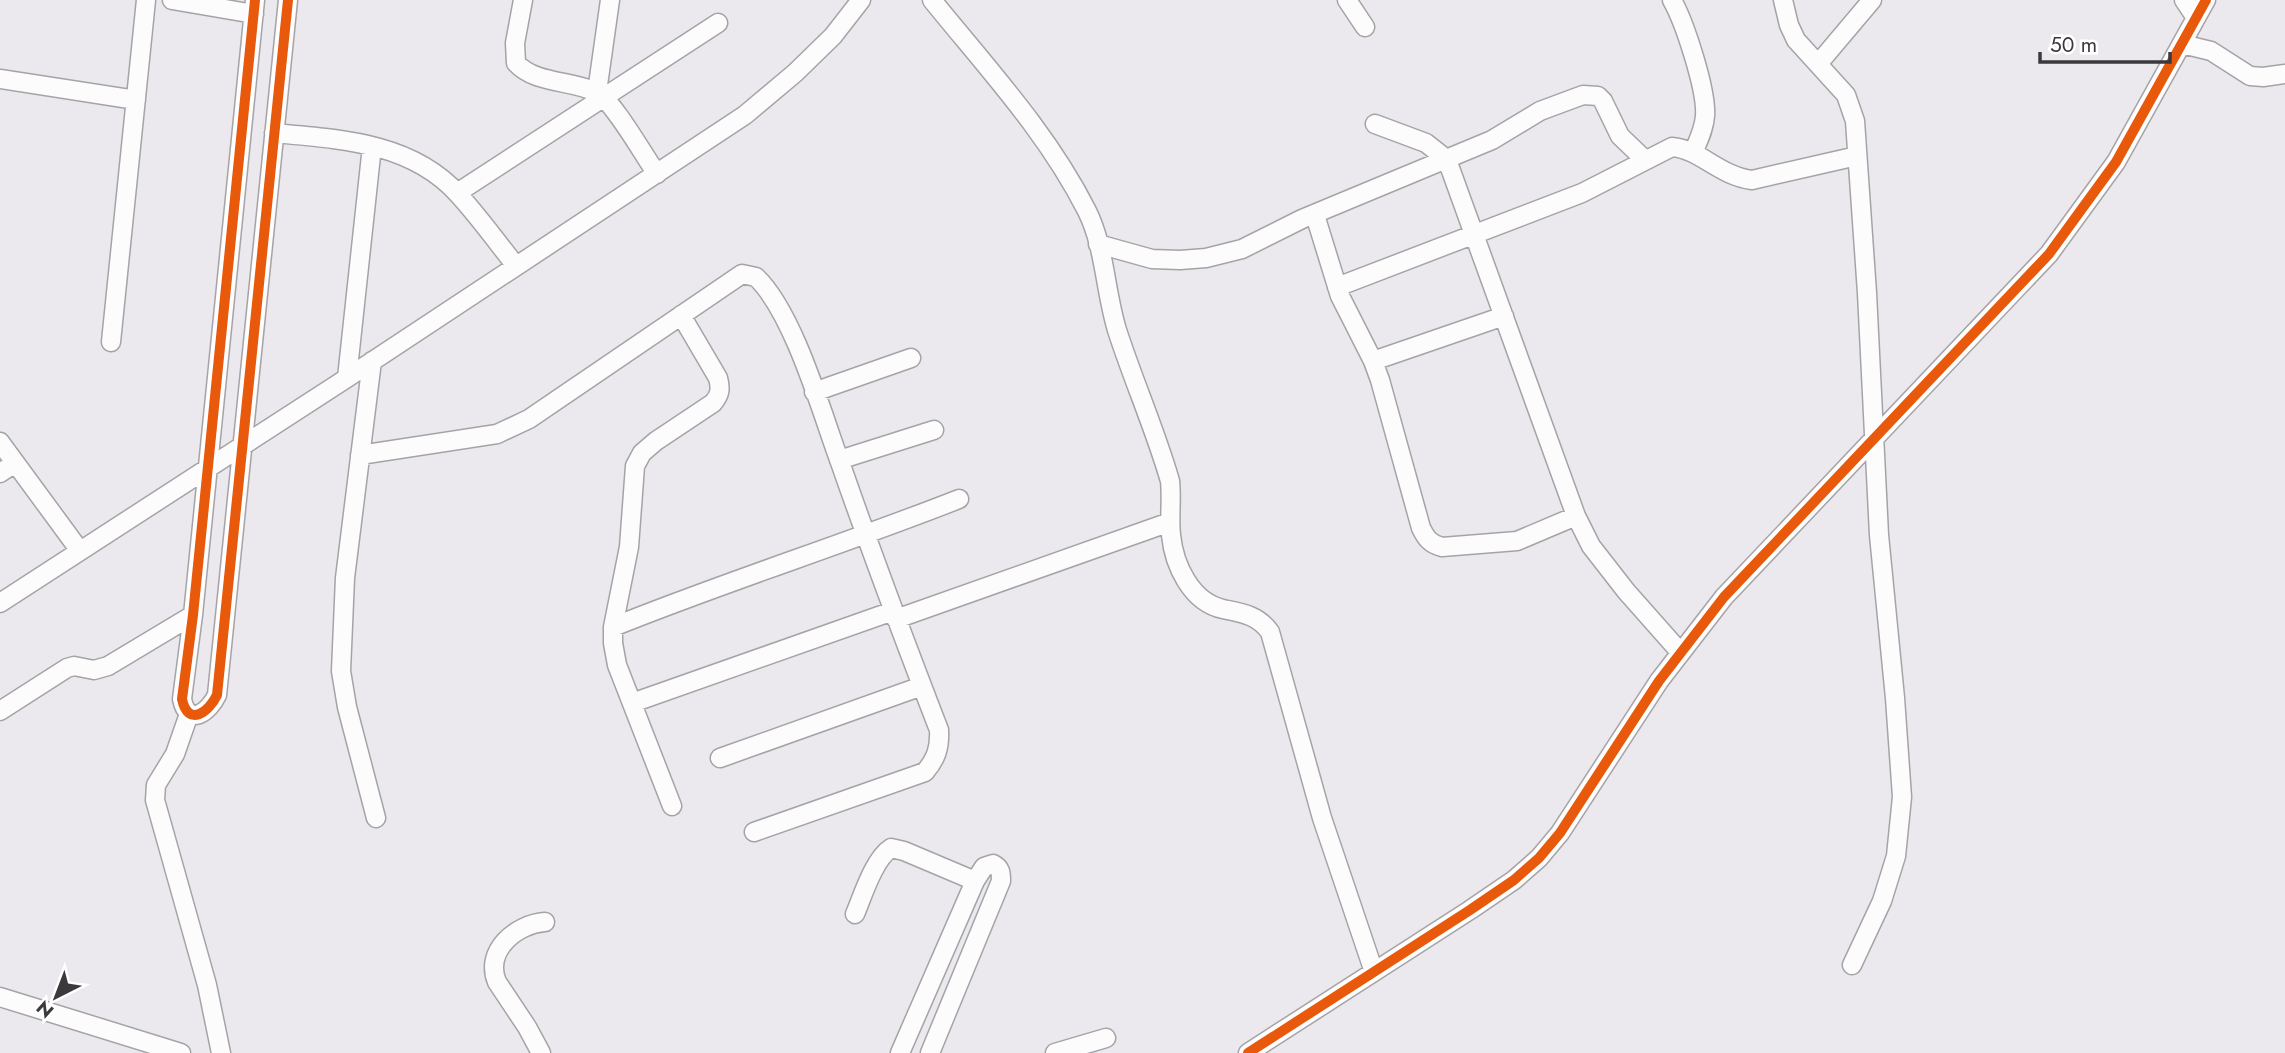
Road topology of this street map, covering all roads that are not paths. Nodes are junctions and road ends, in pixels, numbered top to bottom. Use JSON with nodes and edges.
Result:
{"nodes":[{"id":1,"x":146,"y":0,"type":"edge"},
{"id":2,"x":172,"y":0,"type":"edge"},
{"id":3,"x":288,"y":0,"type":"edge"},
{"id":4,"x":523,"y":0,"type":"edge"},
{"id":5,"x":610,"y":0,"type":"edge"},
{"id":6,"x":861,"y":0,"type":"edge"},
{"id":7,"x":932,"y":0,"type":"edge"},
{"id":8,"x":1347,"y":0,"type":"edge"},
{"id":9,"x":1672,"y":0,"type":"edge"},
{"id":10,"x":1783,"y":0,"type":"edge"},
{"id":11,"x":1872,"y":0,"type":"edge"},
{"id":12,"x":2183,"y":0,"type":"edge"},
{"id":13,"x":2206,"y":0,"type":"edge"},
{"id":14,"x":255,"y":7,"type":"edge"},
{"id":15,"x":2196,"y":18,"type":"junction"},
{"id":16,"x":718,"y":23,"type":"dead end"},
{"id":17,"x":1365,"y":27,"type":"dead end"},
{"id":18,"x":2182,"y":44,"type":"junction"},
{"id":19,"x":1818,"y":64,"type":"junction"},
{"id":20,"x":2285,"y":74,"type":"edge"},
{"id":21,"x":0,"y":79,"type":"edge"},
{"id":22,"x":601,"y":95,"type":"junction"},
{"id":23,"x":136,"y":100,"type":"junction"},
{"id":24,"x":1375,"y":124,"type":"dead end"},
{"id":25,"x":274,"y":133,"type":"junction"},
{"id":26,"x":372,"y":146,"type":"junction"},
{"id":27,"x":1693,"y":153,"type":"junction"},
{"id":28,"x":1857,"y":156,"type":"junction"},
{"id":29,"x":1644,"y":159,"type":"junction"},
{"id":30,"x":1446,"y":160,"type":"junction"},
{"id":31,"x":657,"y":174,"type":"junction"},
{"id":32,"x":457,"y":193,"type":"junction"},
{"id":33,"x":1315,"y":215,"type":"junction"},
{"id":34,"x":1475,"y":235,"type":"junction"},
{"id":35,"x":1098,"y":244,"type":"junction"},
{"id":36,"x":516,"y":266,"type":"junction"},
{"id":37,"x":1337,"y":287,"type":"junction"},
{"id":38,"x":681,"y":316,"type":"junction"},
{"id":39,"x":1504,"y":316,"type":"junction"},
{"id":40,"x":110,"y":342,"type":"dead end"},
{"id":41,"x":911,"y":358,"type":"dead end"},
{"id":42,"x":372,"y":361,"type":"junction"},
{"id":43,"x":1373,"y":361,"type":"junction"},
{"id":44,"x":347,"y":378,"type":"junction"},
{"id":45,"x":814,"y":392,"type":"junction"},
{"id":46,"x":934,"y":430,"type":"dead end"},
{"id":47,"x":1874,"y":439,"type":"junction"},
{"id":48,"x":0,"y":442,"type":"edge"},
{"id":49,"x":241,"y":446,"type":"junction"},
{"id":50,"x":360,"y":455,"type":"junction"},
{"id":51,"x":839,"y":460,"type":"junction"},
{"id":52,"x":15,"y":463,"type":"junction"},
{"id":53,"x":208,"y":468,"type":"junction"},
{"id":54,"x":0,"y":473,"type":"edge"},
{"id":55,"x":959,"y":499,"type":"dead end"},
{"id":56,"x":1576,"y":516,"type":"junction"},
{"id":57,"x":1170,"y":522,"type":"junction"},
{"id":58,"x":866,"y":536,"type":"junction"},
{"id":59,"x":80,"y":551,"type":"junction"},
{"id":60,"x":0,"y":603,"type":"edge"},
{"id":61,"x":193,"y":615,"type":"junction"},
{"id":62,"x":894,"y":615,"type":"junction"},
{"id":63,"x":613,"y":627,"type":"junction"},
{"id":64,"x":1680,"y":653,"type":"junction"},
{"id":65,"x":922,"y":686,"type":"junction"},
{"id":66,"x":632,"y":703,"type":"junction"},
{"id":67,"x":0,"y":711,"type":"edge"},
{"id":68,"x":189,"y":714,"type":"junction"},
{"id":69,"x":720,"y":758,"type":"dead end"},
{"id":70,"x":672,"y":806,"type":"dead end"},
{"id":71,"x":376,"y":818,"type":"dead end"},
{"id":72,"x":754,"y":832,"type":"dead end"},
{"id":73,"x":975,"y":881,"type":"junction"},
{"id":74,"x":855,"y":914,"type":"dead end"},
{"id":75,"x":545,"y":922,"type":"dead end"},
{"id":76,"x":1852,"y":965,"type":"dead end"},
{"id":77,"x":1374,"y":972,"type":"junction"},
{"id":78,"x":0,"y":997,"type":"edge"},
{"id":79,"x":1106,"y":1038,"type":"dead end"},
{"id":80,"x":181,"y":1053,"type":"edge"},
{"id":81,"x":221,"y":1053,"type":"edge"},
{"id":82,"x":541,"y":1053,"type":"edge"},
{"id":83,"x":900,"y":1053,"type":"edge"},
{"id":84,"x":930,"y":1053,"type":"edge"},
{"id":85,"x":1055,"y":1053,"type":"edge"},
{"id":86,"x":1248,"y":1053,"type":"edge"}],
"edges":[{"from":1,"to":23,"type":"street"},
{"from":2,"to":14,"type":"street"},
{"from":3,"to":25,"type":"street"},
{"from":4,"to":22,"type":"street"},
{"from":5,"to":22,"type":"street"},
{"from":6,"to":31,"type":"street"},
{"from":7,"to":35,"type":"street"},
{"from":8,"to":17,"type":"street"},
{"from":9,"to":27,"type":"street"},
{"from":10,"to":19,"type":"street"},
{"from":11,"to":19,"type":"street"},
{"from":12,"to":15,"type":"street"},
{"from":13,"to":15,"type":"street"},
{"from":14,"to":53,"type":"street"},
{"from":15,"to":18,"type":"street"},
{"from":16,"to":22,"type":"street"},
{"from":18,"to":20,"type":"street"},
{"from":18,"to":47,"type":"street"},
{"from":19,"to":28,"type":"street"},
{"from":21,"to":23,"type":"street"},
{"from":22,"to":31,"type":"street"},
{"from":22,"to":32,"type":"street"},
{"from":23,"to":40,"type":"street"},
{"from":24,"to":30,"type":"street"},
{"from":25,"to":26,"type":"street"},
{"from":25,"to":49,"type":"street"},
{"from":26,"to":32,"type":"street"},
{"from":26,"to":44,"type":"street"},
{"from":27,"to":28,"type":"street"},
{"from":27,"to":29,"type":"street"},
{"from":28,"to":47,"type":"street"},
{"from":29,"to":30,"type":"street"},
{"from":29,"to":34,"type":"street"},
{"from":30,"to":33,"type":"street"},
{"from":30,"to":34,"type":"street"},
{"from":31,"to":36,"type":"street"},
{"from":32,"to":36,"type":"street"},
{"from":33,"to":35,"type":"street"},
{"from":33,"to":37,"type":"street"},
{"from":34,"to":37,"type":"street"},
{"from":34,"to":39,"type":"street"},
{"from":35,"to":57,"type":"street"},
{"from":36,"to":42,"type":"street"},
{"from":37,"to":43,"type":"street"},
{"from":38,"to":45,"type":"street"},
{"from":38,"to":50,"type":"street"},
{"from":38,"to":63,"type":"street"},
{"from":39,"to":43,"type":"street"},
{"from":39,"to":56,"type":"street"},
{"from":41,"to":45,"type":"street"},
{"from":42,"to":44,"type":"street"},
{"from":42,"to":50,"type":"street"},
{"from":43,"to":56,"type":"street"},
{"from":44,"to":49,"type":"street"},
{"from":45,"to":51,"type":"street"},
{"from":46,"to":51,"type":"street"},
{"from":47,"to":64,"type":"street"},
{"from":47,"to":76,"type":"street"},
{"from":48,"to":52,"type":"street"},
{"from":49,"to":53,"type":"street"},
{"from":49,"to":68,"type":"street"},
{"from":50,"to":71,"type":"street"},
{"from":51,"to":58,"type":"street"},
{"from":52,"to":54,"type":"street"},
{"from":52,"to":59,"type":"street"},
{"from":53,"to":59,"type":"street"},
{"from":53,"to":61,"type":"street"},
{"from":55,"to":58,"type":"street"},
{"from":56,"to":64,"type":"street"},
{"from":57,"to":62,"type":"street"},
{"from":57,"to":77,"type":"street"},
{"from":58,"to":62,"type":"street"},
{"from":58,"to":63,"type":"street"},
{"from":59,"to":60,"type":"street"},
{"from":61,"to":67,"type":"street"},
{"from":61,"to":68,"type":"street"},
{"from":62,"to":65,"type":"street"},
{"from":62,"to":66,"type":"street"},
{"from":63,"to":66,"type":"street"},
{"from":64,"to":77,"type":"street"},
{"from":65,"to":69,"type":"street"},
{"from":65,"to":72,"type":"street"},
{"from":66,"to":70,"type":"street"},
{"from":68,"to":81,"type":"street"},
{"from":73,"to":74,"type":"street"},
{"from":73,"to":83,"type":"street"},
{"from":73,"to":84,"type":"street"},
{"from":75,"to":82,"type":"street"},
{"from":77,"to":86,"type":"street"},
{"from":78,"to":80,"type":"street"},
{"from":79,"to":85,"type":"street"}]}
